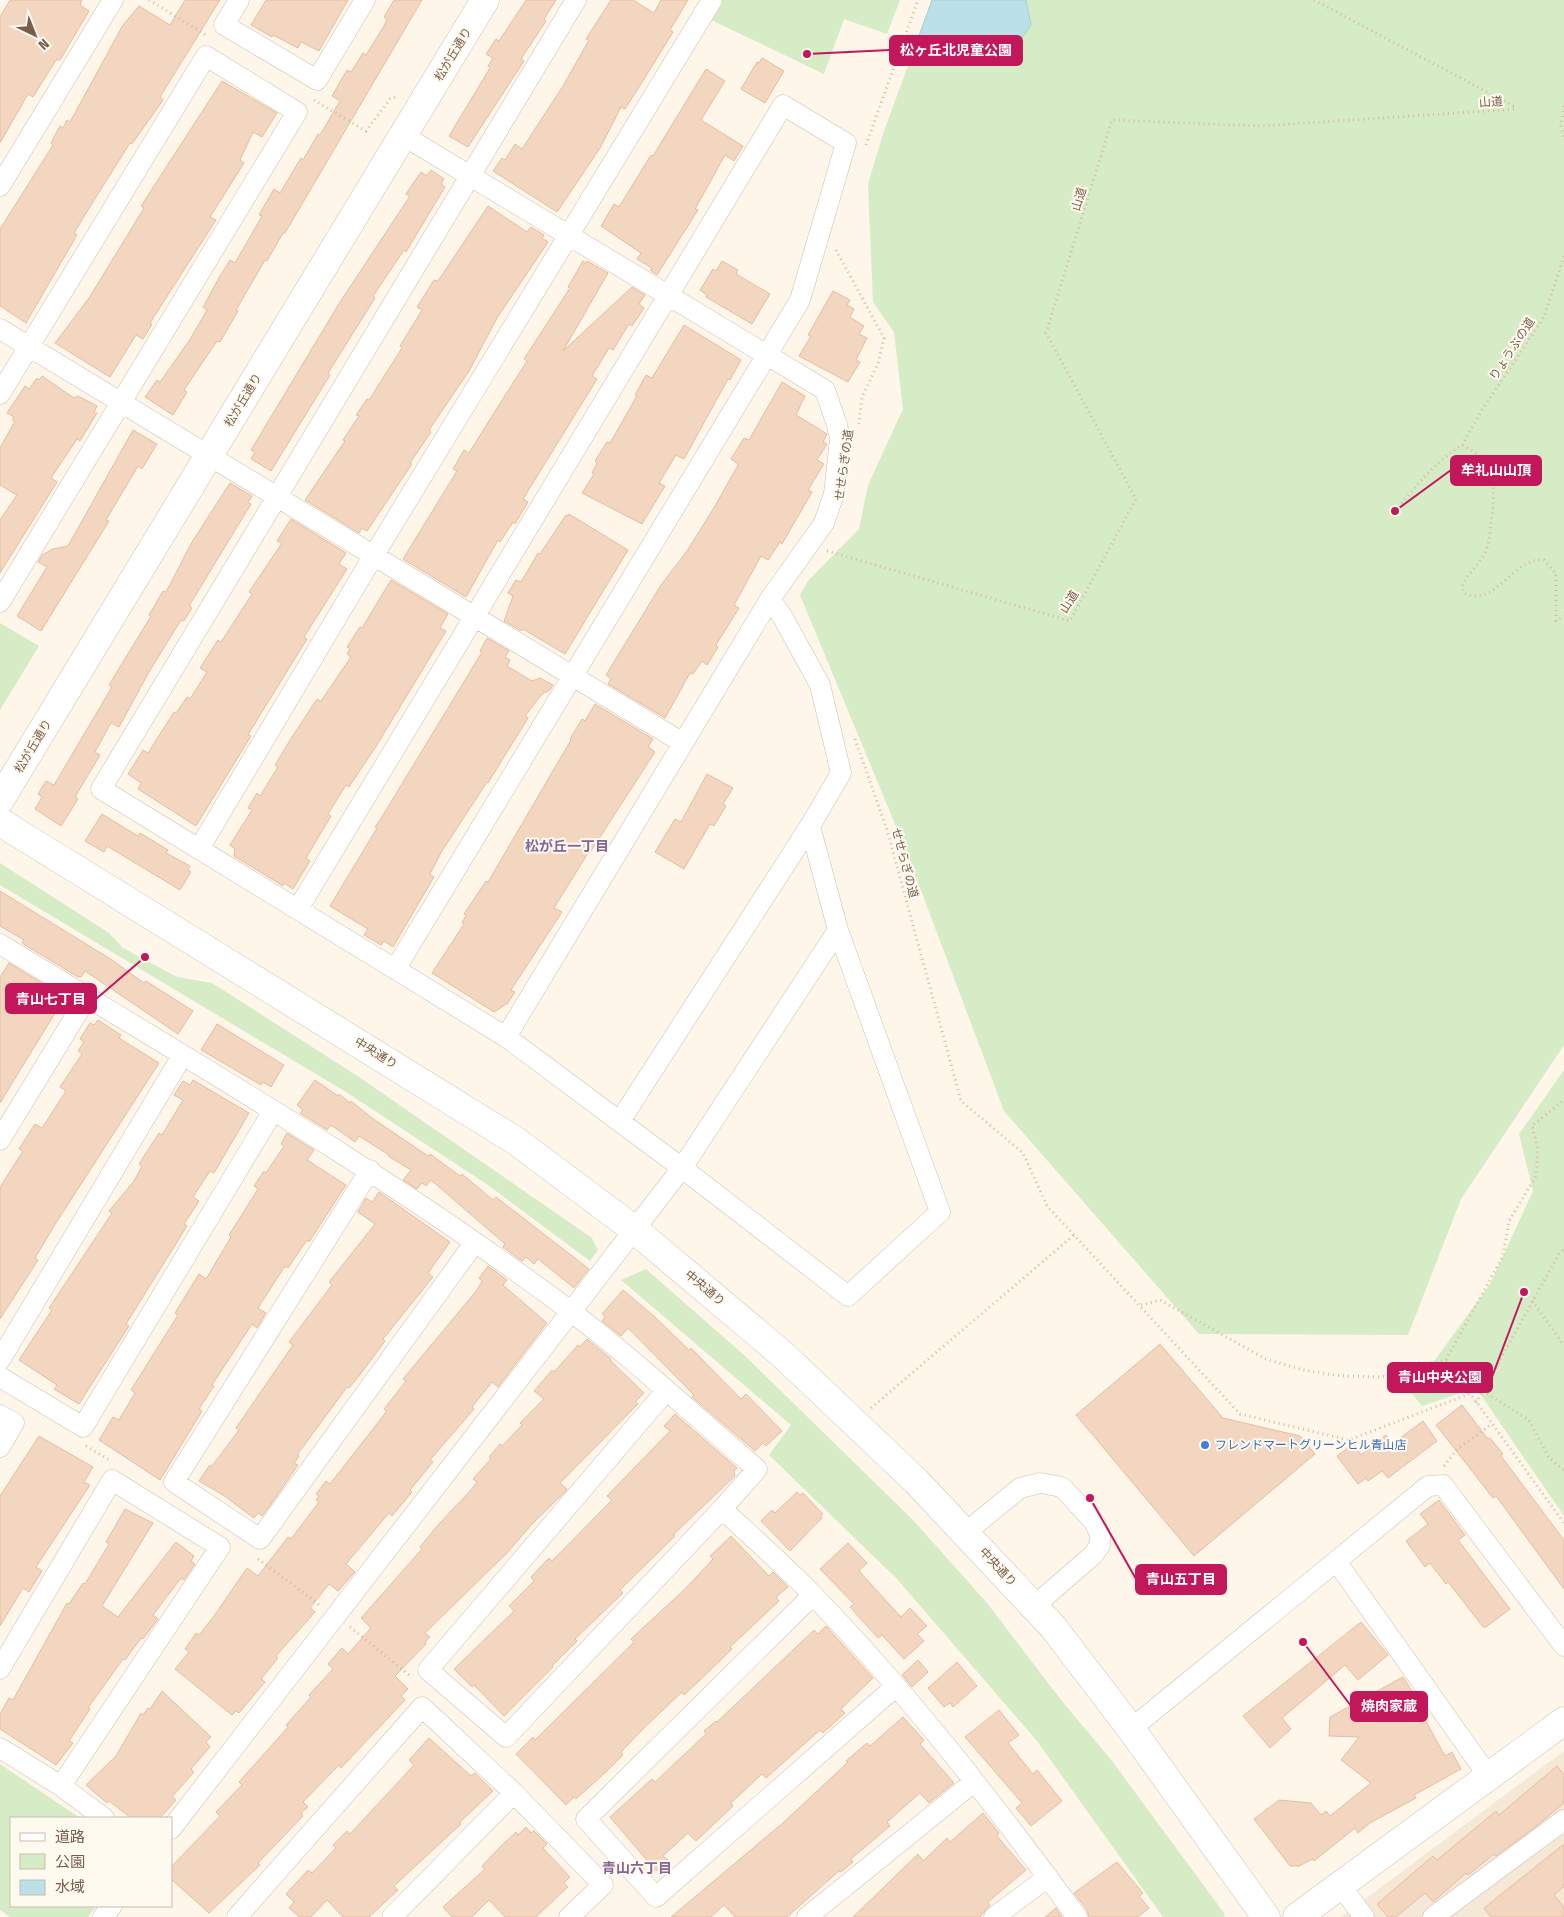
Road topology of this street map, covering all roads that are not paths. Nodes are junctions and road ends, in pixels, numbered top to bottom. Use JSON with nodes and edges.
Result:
{"nodes":[{"id":1,"x":113,"y":0,"type":"edge"},
{"id":2,"x":239,"y":0,"type":"edge"},
{"id":3,"x":366,"y":0,"type":"edge"},
{"id":4,"x":485,"y":0,"type":"edge"},
{"id":5,"x":576,"y":0,"type":"edge"},
{"id":6,"x":712,"y":0,"type":"edge"},
{"id":7,"x":404,"y":136,"type":"junction"},
{"id":8,"x":470,"y":176,"type":"junction"},
{"id":9,"x":0,"y":186,"type":"edge"},
{"id":10,"x":571,"y":235,"type":"junction"},
{"id":11,"x":668,"y":296,"type":"junction"},
{"id":12,"x":0,"y":329,"type":"edge"},
{"id":13,"x":29,"y":346,"type":"junction"},
{"id":14,"x":767,"y":355,"type":"junction"},
{"id":15,"x":0,"y":394,"type":"edge"},
{"id":16,"x":122,"y":402,"type":"junction"},
{"id":17,"x":209,"y":456,"type":"junction"},
{"id":18,"x":278,"y":497,"type":"junction"},
{"id":19,"x":374,"y":555,"type":"junction"},
{"id":20,"x":770,"y":599,"type":"junction"},
{"id":21,"x":0,"y":602,"type":"edge"},
{"id":22,"x":475,"y":616,"type":"junction"},
{"id":23,"x":573,"y":676,"type":"junction"},
{"id":24,"x":683,"y":742,"type":"junction"},
{"id":25,"x":0,"y":800,"type":"edge"},
{"id":26,"x":0,"y":822,"type":"edge"},
{"id":27,"x":810,"y":826,"type":"junction"},
{"id":28,"x":199,"y":849,"type":"junction"},
{"id":29,"x":298,"y":909,"type":"junction"},
{"id":30,"x":838,"y":930,"type":"junction"},
{"id":31,"x":0,"y":944,"type":"edge"},
{"id":32,"x":396,"y":968,"type":"junction"},
{"id":33,"x":87,"y":997,"type":"junction"},
{"id":34,"x":506,"y":1037,"type":"junction"},
{"id":35,"x":182,"y":1056,"type":"junction"},
{"id":36,"x":273,"y":1111,"type":"junction"},
{"id":37,"x":620,"y":1121,"type":"junction"},
{"id":38,"x":0,"y":1140,"type":"edge"},
{"id":39,"x":682,"y":1168,"type":"junction"},
{"id":40,"x":370,"y":1170,"type":"junction"},
{"id":41,"x":635,"y":1230,"type":"junction"},
{"id":42,"x":475,"y":1242,"type":"junction"},
{"id":43,"x":571,"y":1312,"type":"junction"},
{"id":44,"x":0,"y":1360,"type":"edge"},
{"id":45,"x":0,"y":1377,"type":"edge"},
{"id":46,"x":666,"y":1391,"type":"junction"},
{"id":47,"x":0,"y":1415,"type":"edge"},
{"id":48,"x":0,"y":1447,"type":"edge"},
{"id":49,"x":722,"y":1508,"type":"junction"},
{"id":50,"x":965,"y":1533,"type":"junction"},
{"id":51,"x":1336,"y":1561,"type":"junction"},
{"id":52,"x":813,"y":1595,"type":"junction"},
{"id":53,"x":1034,"y":1606,"type":"junction"},
{"id":54,"x":1564,"y":1646,"type":"edge"},
{"id":55,"x":0,"y":1669,"type":"edge"},
{"id":56,"x":895,"y":1686,"type":"junction"},
{"id":57,"x":1564,"y":1721,"type":"edge"},
{"id":58,"x":1131,"y":1729,"type":"junction"},
{"id":59,"x":0,"y":1748,"type":"edge"},
{"id":60,"x":1489,"y":1776,"type":"junction"},
{"id":61,"x":974,"y":1782,"type":"junction"},
{"id":62,"x":61,"y":1786,"type":"junction"},
{"id":63,"x":514,"y":1793,"type":"junction"},
{"id":64,"x":103,"y":1817,"type":"edge"},
{"id":65,"x":1564,"y":1820,"type":"edge"},
{"id":66,"x":172,"y":1828,"type":"edge"},
{"id":67,"x":1048,"y":1877,"type":"junction"},
{"id":68,"x":1340,"y":1885,"type":"junction"},
{"id":69,"x":111,"y":1907,"type":"edge"},
{"id":70,"x":103,"y":1917,"type":"edge"},
{"id":71,"x":238,"y":1917,"type":"edge"},
{"id":72,"x":392,"y":1917,"type":"edge"},
{"id":73,"x":569,"y":1917,"type":"edge"},
{"id":74,"x":807,"y":1917,"type":"edge"},
{"id":75,"x":994,"y":1917,"type":"edge"},
{"id":76,"x":1077,"y":1917,"type":"edge"},
{"id":77,"x":1266,"y":1917,"type":"edge"},
{"id":78,"x":1297,"y":1917,"type":"edge"},
{"id":79,"x":1364,"y":1917,"type":"edge"},
{"id":80,"x":1433,"y":1917,"type":"edge"}],
"edges":[{"from":1,"to":9,"type":"street"},
{"from":2,"to":3,"type":"street"},
{"from":4,"to":7,"type":"street","name":"松が丘通り"},
{"from":5,"to":8,"type":"street"},
{"from":6,"to":10,"type":"street"},
{"from":7,"to":8,"type":"street"},
{"from":7,"to":17,"type":"street","name":"松が丘通り"},
{"from":8,"to":10,"type":"street"},
{"from":8,"to":18,"type":"street"},
{"from":10,"to":11,"type":"street"},
{"from":10,"to":19,"type":"street"},
{"from":11,"to":14,"type":"street"},
{"from":11,"to":14,"type":"street"},
{"from":11,"to":22,"type":"street"},
{"from":12,"to":13,"type":"street"},
{"from":13,"to":15,"type":"street"},
{"from":13,"to":16,"type":"street"},
{"from":13,"to":16,"type":"street"},
{"from":14,"to":20,"type":"street"},
{"from":14,"to":23,"type":"street"},
{"from":16,"to":17,"type":"street"},
{"from":16,"to":21,"type":"street"},
{"from":17,"to":18,"type":"street"},
{"from":17,"to":25,"type":"street","name":"松が丘通り"},
{"from":18,"to":19,"type":"street"},
{"from":18,"to":28,"type":"street"},
{"from":19,"to":22,"type":"street"},
{"from":19,"to":28,"type":"street"},
{"from":20,"to":24,"type":"street"},
{"from":20,"to":27,"type":"street"},
{"from":22,"to":23,"type":"street"},
{"from":22,"to":29,"type":"street"},
{"from":23,"to":24,"type":"street"},
{"from":23,"to":32,"type":"street"},
{"from":24,"to":34,"type":"street"},
{"from":26,"to":41,"type":"street","name":"中央通り"},
{"from":27,"to":30,"type":"street"},
{"from":27,"to":37,"type":"street"},
{"from":28,"to":29,"type":"street"},
{"from":29,"to":32,"type":"street"},
{"from":30,"to":39,"type":"street"},
{"from":30,"to":39,"type":"street"},
{"from":31,"to":33,"type":"street"},
{"from":32,"to":34,"type":"street"},
{"from":33,"to":35,"type":"street"},
{"from":33,"to":38,"type":"street"},
{"from":34,"to":37,"type":"street"},
{"from":35,"to":36,"type":"street"},
{"from":35,"to":44,"type":"street"},
{"from":36,"to":40,"type":"street"},
{"from":36,"to":45,"type":"street"},
{"from":37,"to":39,"type":"street"},
{"from":39,"to":41,"type":"street"},
{"from":40,"to":42,"type":"street"},
{"from":40,"to":42,"type":"street"},
{"from":41,"to":43,"type":"street"},
{"from":41,"to":50,"type":"street","name":"中央通り"},
{"from":42,"to":43,"type":"street"},
{"from":43,"to":46,"type":"street"},
{"from":43,"to":66,"type":"street"},
{"from":46,"to":49,"type":"street"},
{"from":46,"to":49,"type":"street"},
{"from":47,"to":48,"type":"street"},
{"from":49,"to":52,"type":"street"},
{"from":50,"to":53,"type":"street","name":"中央通り"},
{"from":50,"to":53,"type":"street"},
{"from":51,"to":54,"type":"street"},
{"from":51,"to":58,"type":"street"},
{"from":51,"to":60,"type":"street"},
{"from":52,"to":56,"type":"street"},
{"from":52,"to":56,"type":"street"},
{"from":53,"to":58,"type":"street","name":"中央通り"},
{"from":55,"to":62,"type":"street"},
{"from":56,"to":61,"type":"street"},
{"from":57,"to":60,"type":"street"},
{"from":58,"to":77,"type":"street","name":"中央通り"},
{"from":59,"to":62,"type":"street"},
{"from":60,"to":68,"type":"street"},
{"from":61,"to":67,"type":"street"},
{"from":61,"to":74,"type":"street"},
{"from":62,"to":64,"type":"street"},
{"from":63,"to":71,"type":"street"},
{"from":63,"to":72,"type":"street"},
{"from":63,"to":73,"type":"street"},
{"from":65,"to":80,"type":"street"},
{"from":67,"to":75,"type":"street"},
{"from":67,"to":76,"type":"street"},
{"from":68,"to":78,"type":"street"},
{"from":68,"to":79,"type":"street"},
{"from":69,"to":70,"type":"street"}]}
